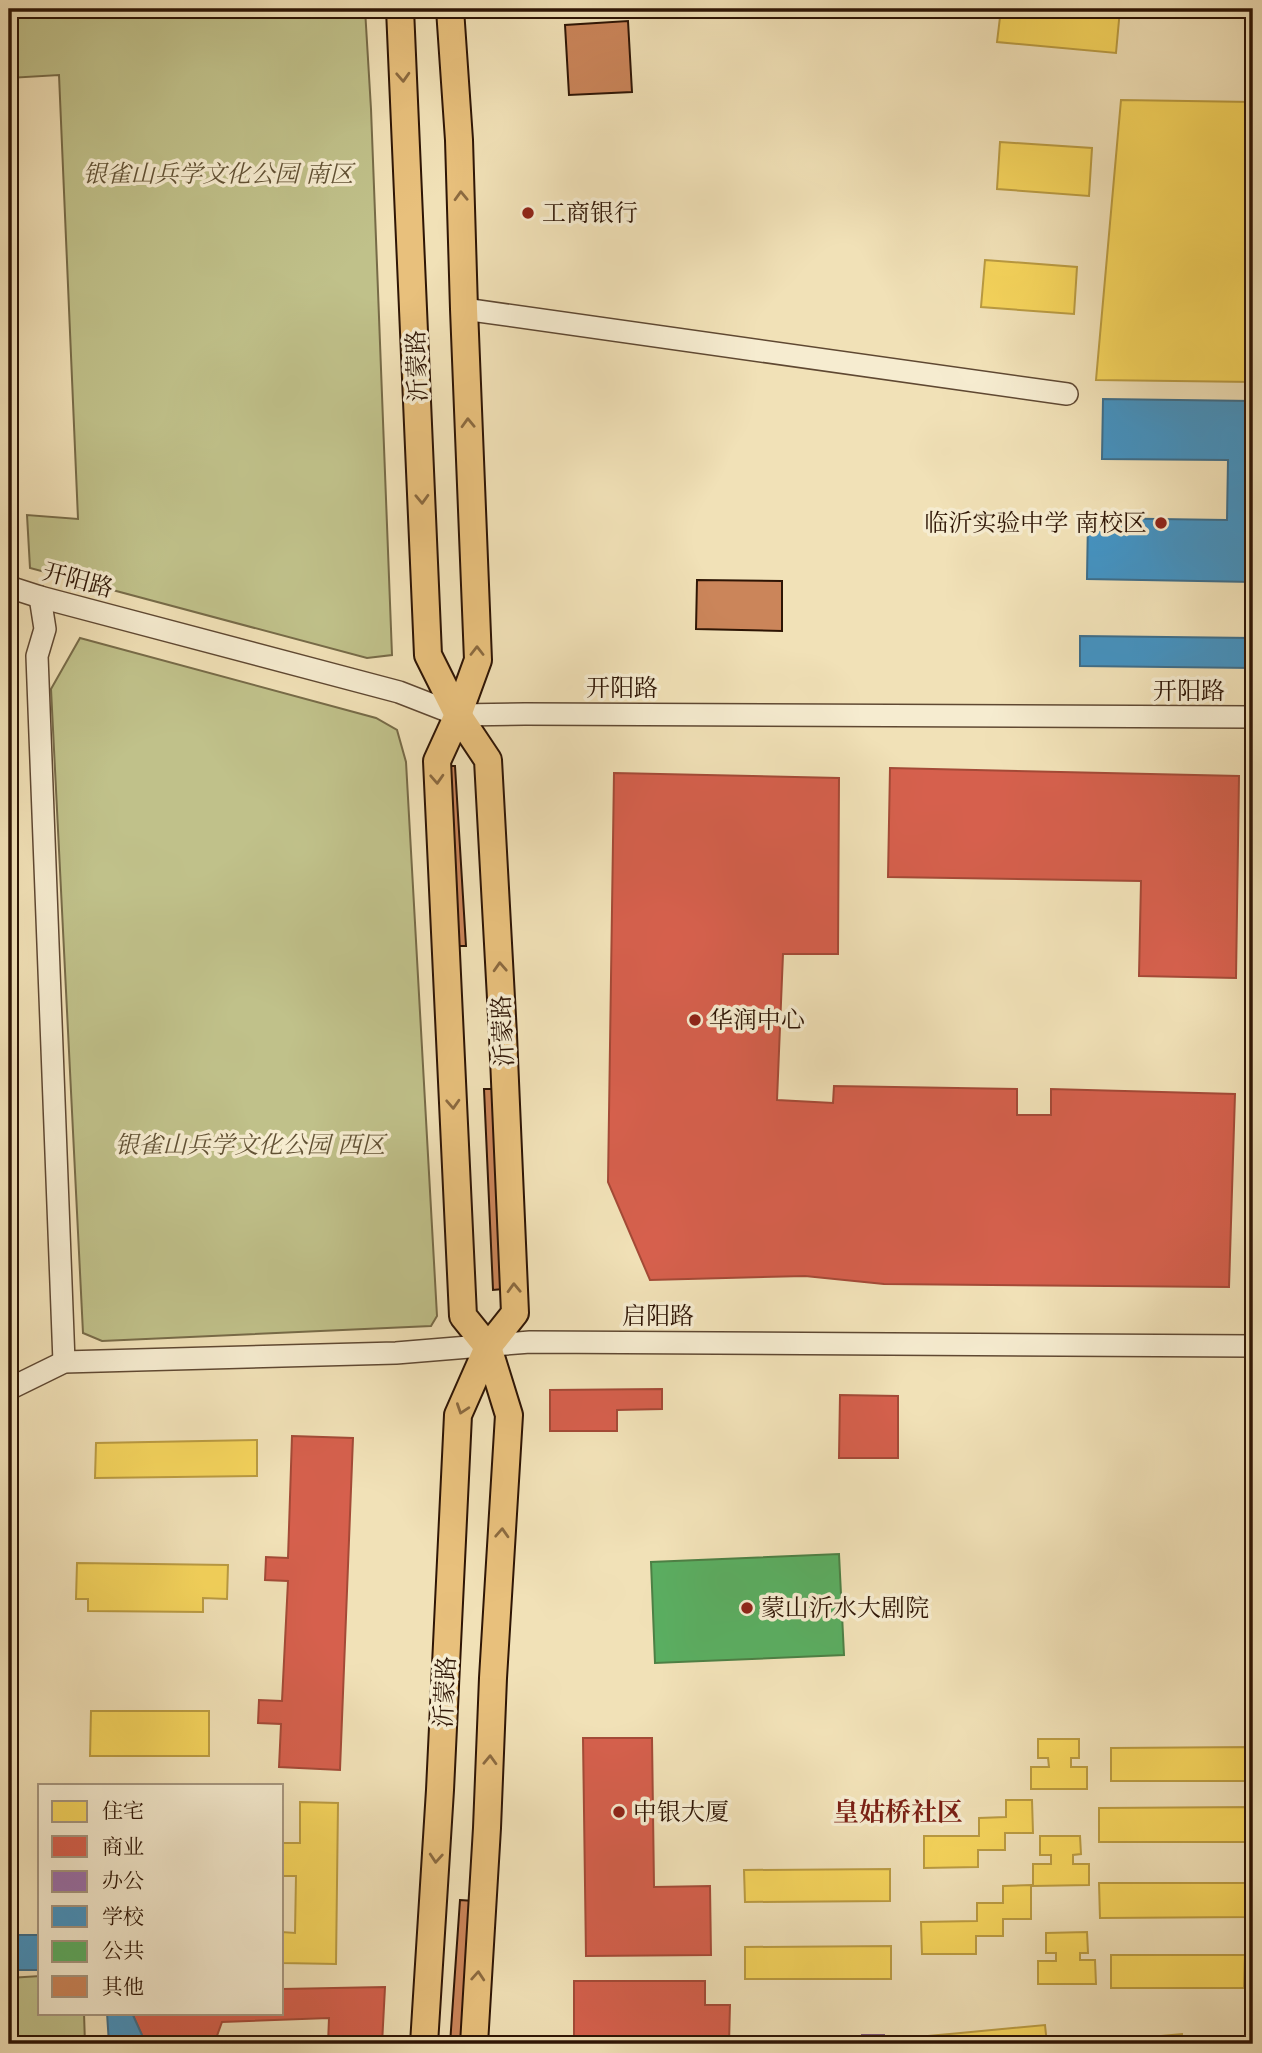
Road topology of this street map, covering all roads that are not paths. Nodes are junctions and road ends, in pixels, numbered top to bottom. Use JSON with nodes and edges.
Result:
{"nodes":[{"id":1,"x":400,"y":9,"type":"edge"},
{"id":2,"x":450,"y":9,"type":"edge"},
{"id":3,"x":464,"y":309,"type":"junction"},
{"id":4,"x":1067,"y":394,"type":"dead end"},
{"id":5,"x":9,"y":587,"type":"edge"},
{"id":6,"x":40,"y":597,"type":"junction"},
{"id":7,"x":458,"y":715,"type":"junction"},
{"id":8,"x":1253,"y":717,"type":"edge"},
{"id":9,"x":1253,"y":1346,"type":"edge"},
{"id":10,"x":488,"y":1347,"type":"junction"},
{"id":11,"x":64,"y":1362,"type":"junction"},
{"id":12,"x":9,"y":1389,"type":"edge"},
{"id":13,"x":424,"y":2044,"type":"edge"},
{"id":14,"x":474,"y":2044,"type":"edge"}],
"edges":[{"from":1,"to":7,"type":"main road","name":"沂蒙路","one_way":true},
{"from":3,"to":2,"type":"main road","name":"沂蒙路","one_way":true},
{"from":3,"to":4,"type":"street"},
{"from":7,"to":3,"type":"main road","name":"沂蒙路","one_way":true},
{"from":5,"to":6,"type":"street","name":"开阳路"},
{"from":6,"to":7,"type":"street","name":"开阳路"},
{"from":6,"to":11,"type":"street"},
{"from":7,"to":8,"type":"street","name":"开阳路"},
{"from":7,"to":10,"type":"main road","name":"沂蒙路","one_way":true},
{"from":10,"to":7,"type":"main road","name":"沂蒙路","one_way":true},
{"from":9,"to":10,"type":"street","name":"启阳路"},
{"from":10,"to":11,"type":"street","name":"启阳路"},
{"from":10,"to":13,"type":"main road","name":"沂蒙路","one_way":true},
{"from":14,"to":10,"type":"main road","name":"沂蒙路","one_way":true},
{"from":11,"to":12,"type":"street"}]}
